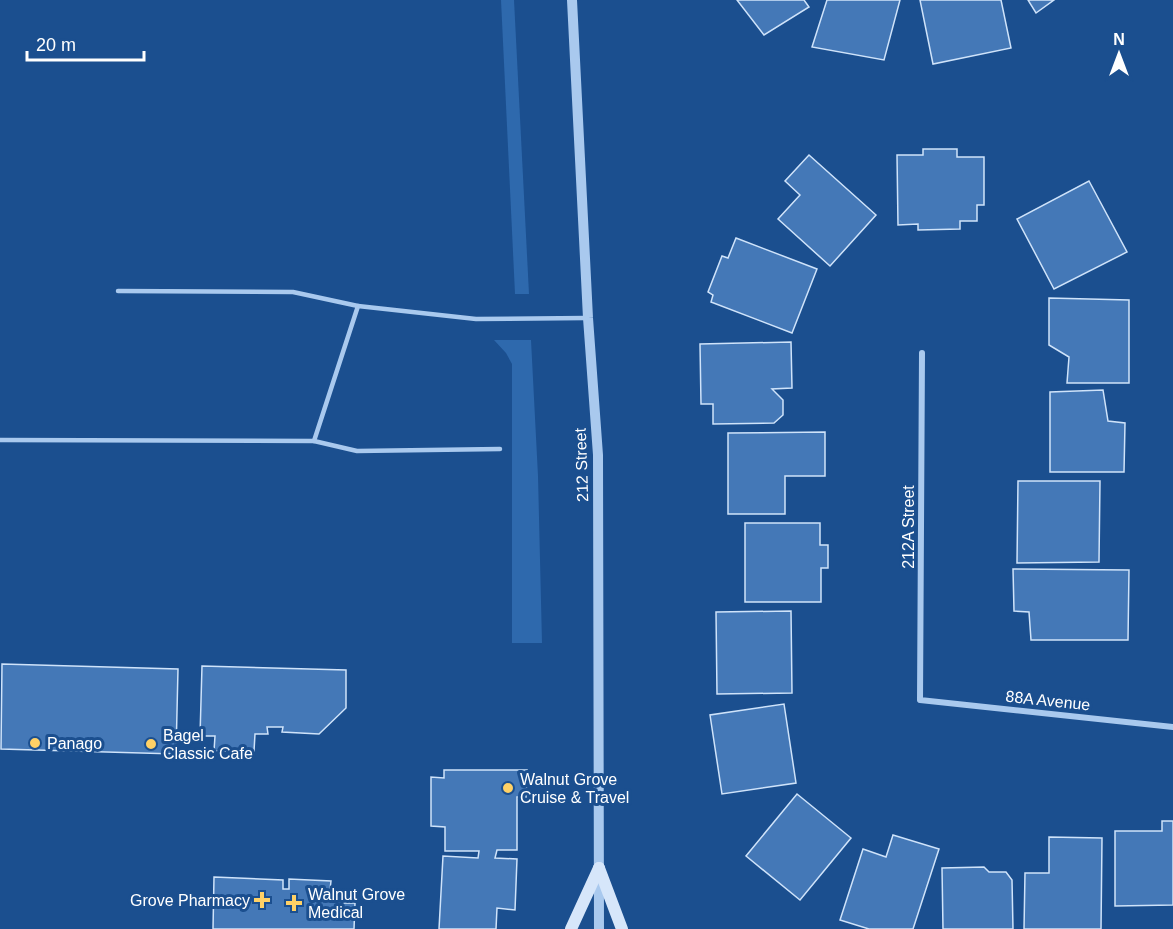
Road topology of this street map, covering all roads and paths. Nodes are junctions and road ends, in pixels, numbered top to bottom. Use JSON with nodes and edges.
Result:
{"nodes":[{"id":1,"x":573,"y":0,"type":"edge"},
{"id":2,"x":118,"y":291,"type":"dead end"},
{"id":3,"x":358,"y":306,"type":"junction"},
{"id":4,"x":588,"y":318,"type":"junction"},
{"id":5,"x":922,"y":353,"type":"dead end"},
{"id":6,"x":0,"y":440,"type":"edge"},
{"id":7,"x":314,"y":441,"type":"junction"},
{"id":8,"x":500,"y":449,"type":"dead end"},
{"id":9,"x":920,"y":700,"type":"joint"},
{"id":10,"x":1173,"y":727,"type":"edge"},
{"id":11,"x":598,"y":868,"type":"junction"},
{"id":12,"x":571,"y":929,"type":"edge"},
{"id":13,"x":599,"y":929,"type":"edge"},
{"id":14,"x":622,"y":929,"type":"edge"}],
"edges":[{"from":1,"to":4,"type":"street","name":"212 Street"},
{"from":2,"to":3,"type":"lane"},
{"from":3,"to":4,"type":"lane"},
{"from":3,"to":7,"type":"lane"},
{"from":4,"to":11,"type":"street","name":"212 Street"},
{"from":5,"to":9,"type":"street","name":"212A Street"},
{"from":6,"to":7,"type":"lane"},
{"from":7,"to":8,"type":"lane"},
{"from":9,"to":10,"type":"street","name":"88A Avenue"},
{"from":11,"to":12,"type":"main road"},
{"from":11,"to":13,"type":"street","name":"212 Street"},
{"from":11,"to":14,"type":"main road"}]}
